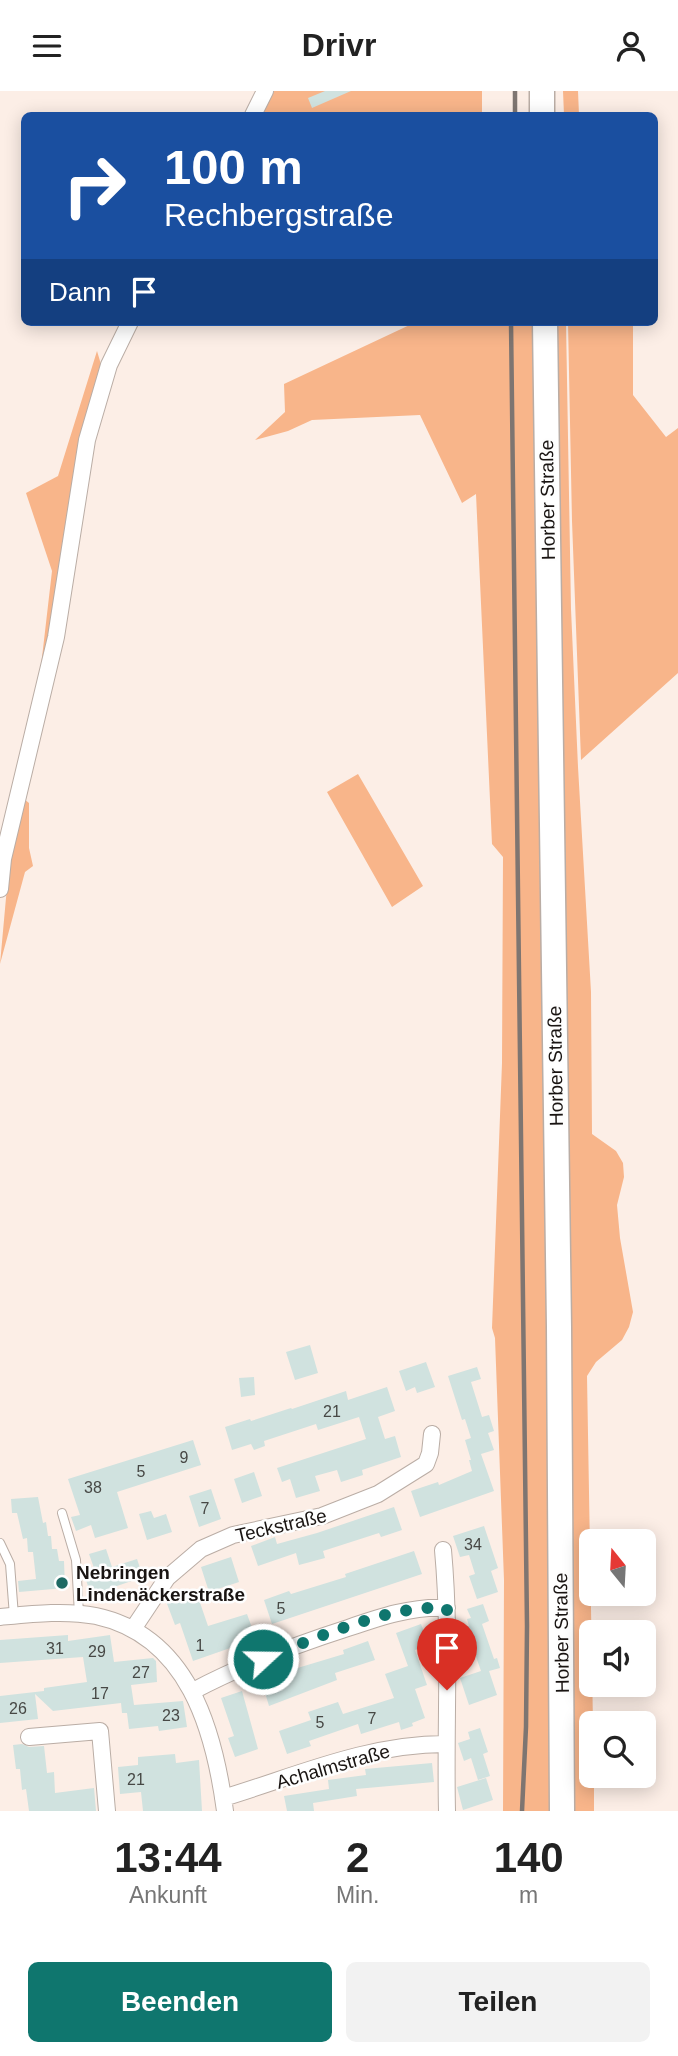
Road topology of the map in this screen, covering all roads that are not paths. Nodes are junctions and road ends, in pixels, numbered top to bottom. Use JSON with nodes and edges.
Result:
{"nodes":[{"id":1,"x":265,"y":91,"type":"edge"},
{"id":2,"x":542,"y":91,"type":"edge"},
{"id":3,"x":254,"y":112,"type":"edge"},
{"id":4,"x":542,"y":112,"type":"edge"},
{"id":5,"x":128,"y":326,"type":"edge"},
{"id":6,"x":545,"y":326,"type":"edge"},
{"id":7,"x":0,"y":889,"type":"edge"},
{"id":8,"x":432,"y":1434,"type":"dead end"},
{"id":9,"x":62,"y":1513,"type":"dead end"},
{"id":10,"x":0,"y":1543,"type":"edge"},
{"id":11,"x":443,"y":1551,"type":"dead end"},
{"id":12,"x":447,"y":1608,"type":"junction"},
{"id":13,"x":79,"y":1614,"type":"junction"},
{"id":14,"x":7,"y":1616,"type":"edge"},
{"id":15,"x":133,"y":1629,"type":"junction"},
{"id":16,"x":193,"y":1691,"type":"junction"},
{"id":17,"x":29,"y":1737,"type":"dead end"},
{"id":18,"x":445,"y":1744,"type":"junction"},
{"id":19,"x":224,"y":1805,"type":"edge"},
{"id":20,"x":107,"y":1811,"type":"edge"},
{"id":21,"x":447,"y":1811,"type":"edge"},
{"id":22,"x":562,"y":1811,"type":"edge"}],
"edges":[{"from":1,"to":3,"type":"street"},
{"from":2,"to":4,"type":"main road"},
{"from":5,"to":7,"type":"street"},
{"from":6,"to":22,"type":"main road","name":"Horber Straße"},
{"from":8,"to":15,"type":"street","name":"Teckstraße"},
{"from":9,"to":13,"type":"lane"},
{"from":10,"to":14,"type":"lane"},
{"from":11,"to":12,"type":"street"},
{"from":12,"to":16,"type":"street"},
{"from":12,"to":18,"type":"street"},
{"from":13,"to":14,"type":"street"},
{"from":13,"to":15,"type":"street"},
{"from":15,"to":16,"type":"street"},
{"from":16,"to":19,"type":"street"},
{"from":17,"to":20,"type":"street"},
{"from":18,"to":19,"type":"street","name":"Achalmstraße"},
{"from":18,"to":21,"type":"street"}]}
